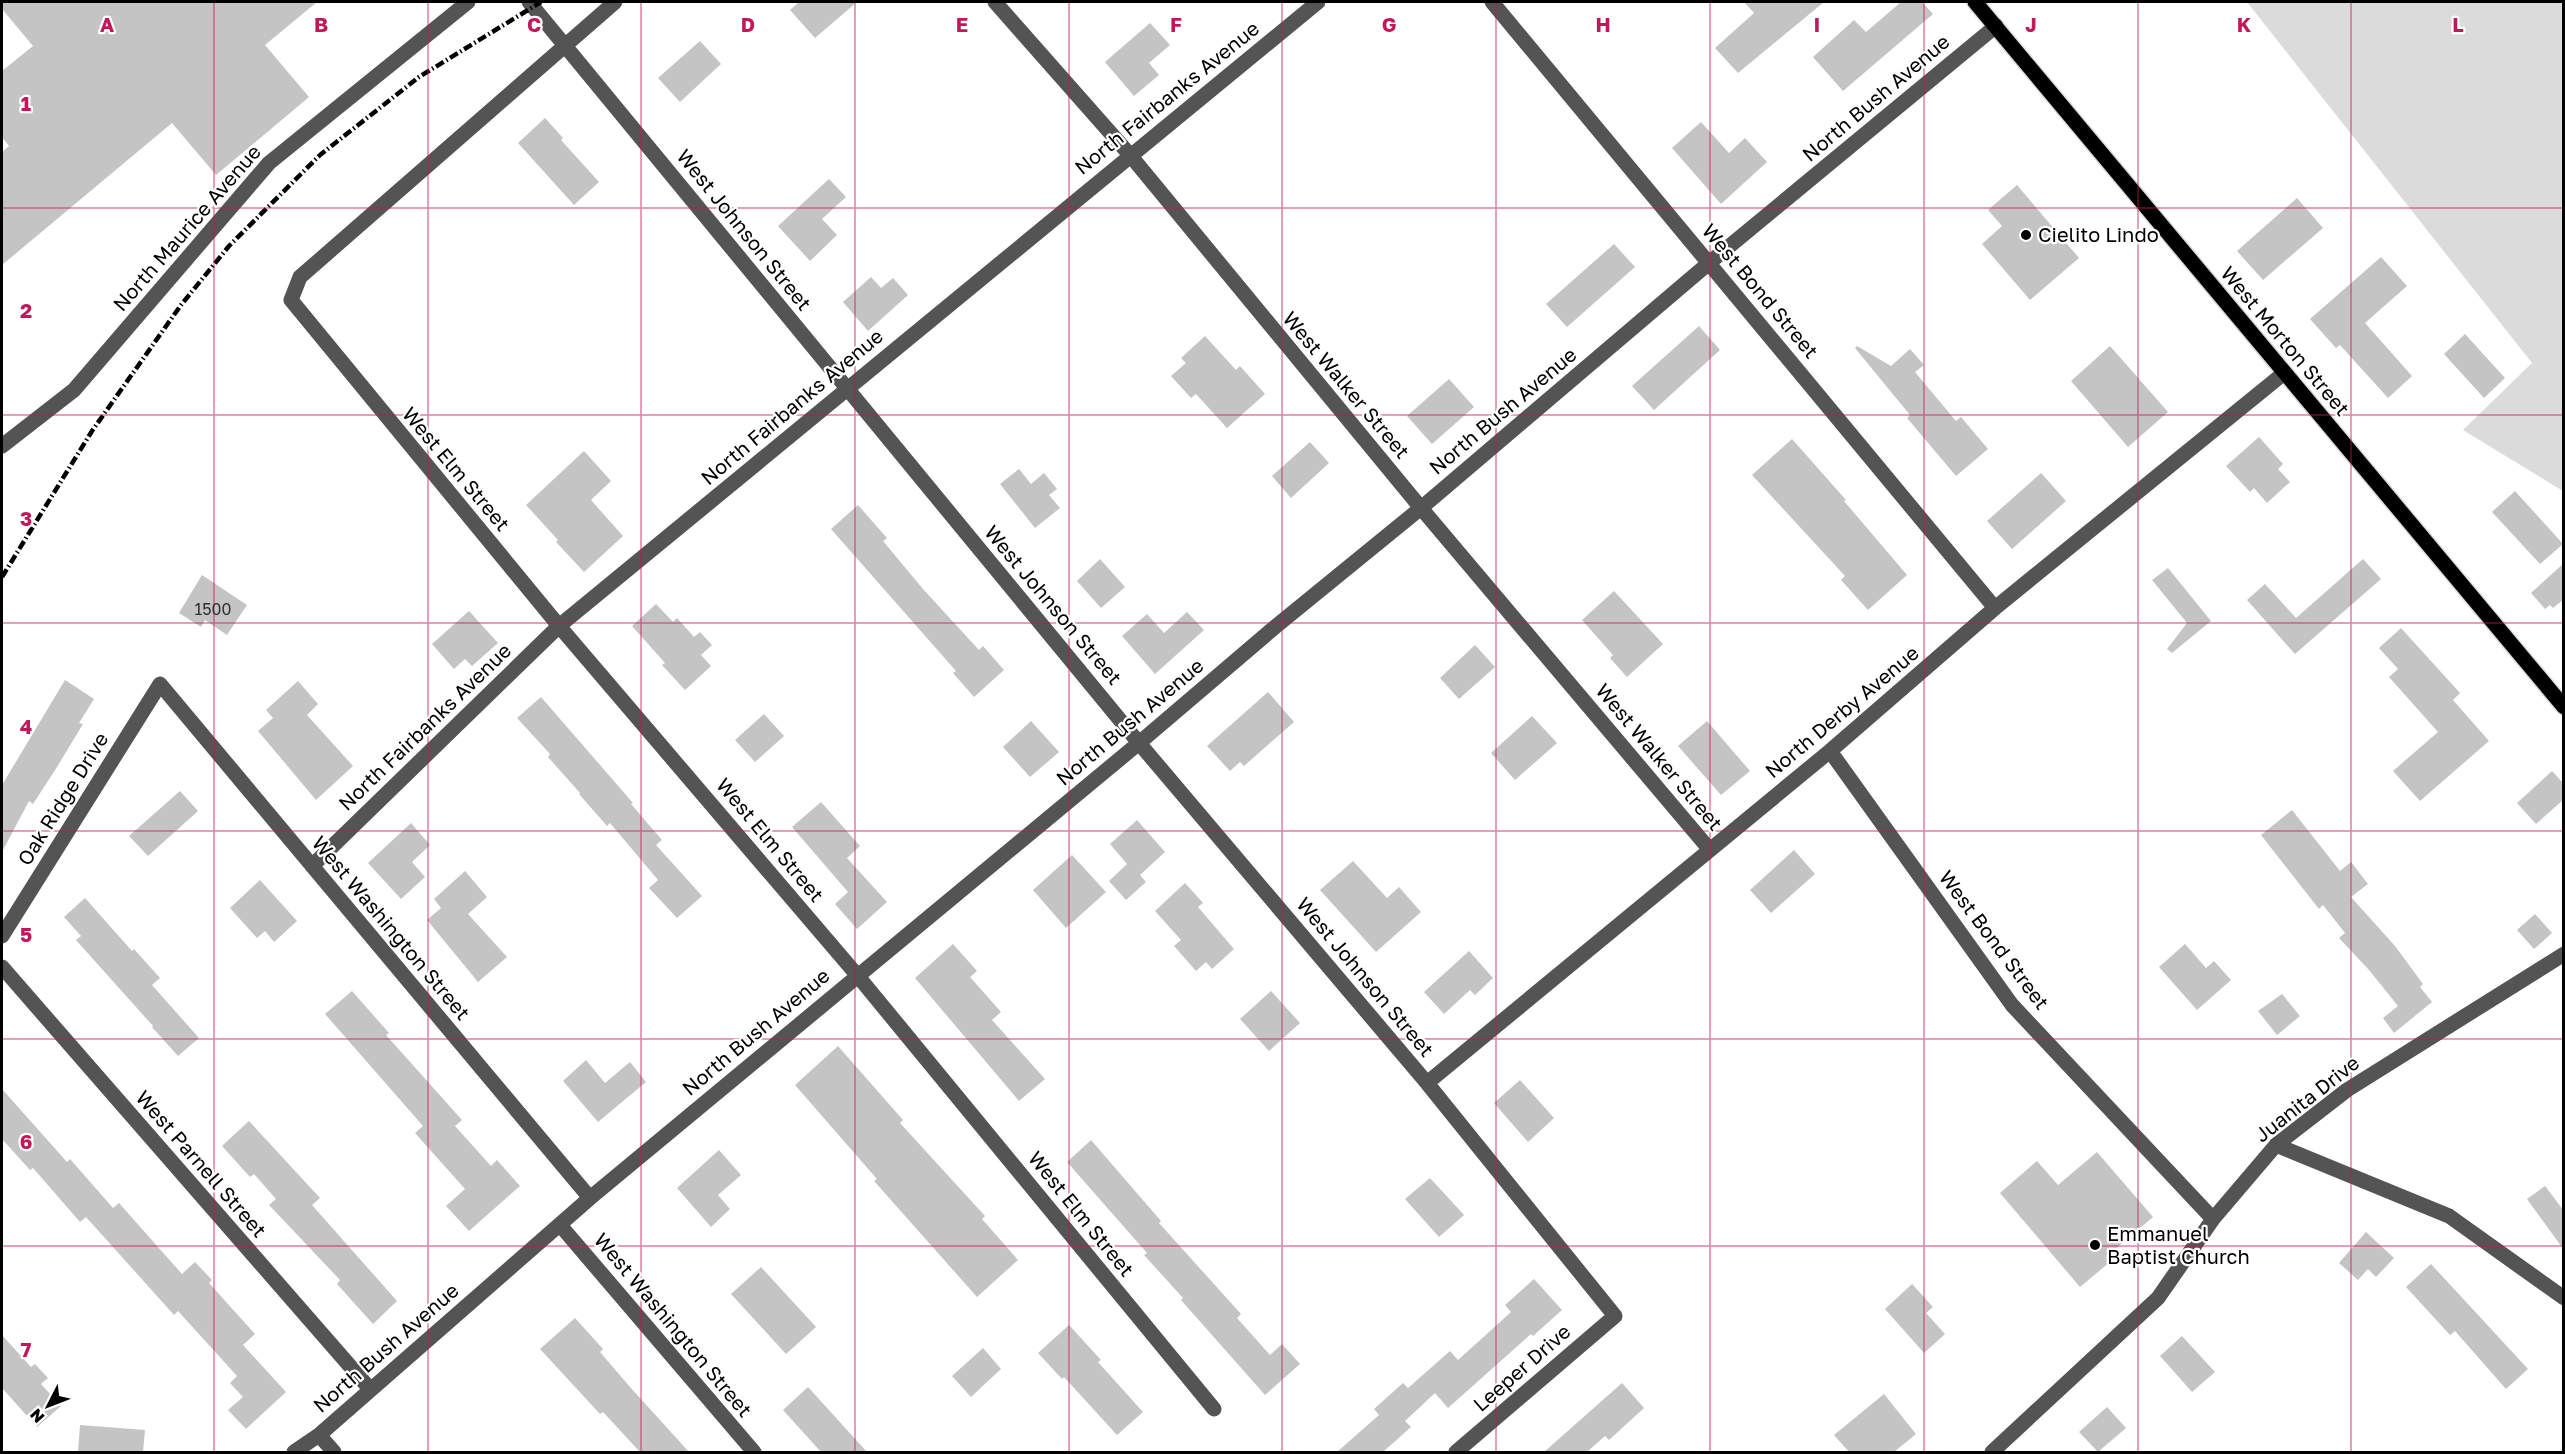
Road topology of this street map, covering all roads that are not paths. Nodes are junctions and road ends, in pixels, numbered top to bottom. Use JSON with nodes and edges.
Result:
{"nodes":[{"id":1,"x":468,"y":2,"type":"edge"},
{"id":2,"x":529,"y":2,"type":"edge"},
{"id":3,"x":615,"y":2,"type":"edge"},
{"id":4,"x":995,"y":2,"type":"edge"},
{"id":5,"x":1318,"y":2,"type":"edge"},
{"id":6,"x":1492,"y":2,"type":"edge"},
{"id":7,"x":1976,"y":2,"type":"edge"},
{"id":8,"x":1996,"y":26,"type":"junction"},
{"id":9,"x":564,"y":44,"type":"junction"},
{"id":10,"x":1130,"y":155,"type":"junction"},
{"id":11,"x":1709,"y":263,"type":"junction"},
{"id":12,"x":2284,"y":373,"type":"junction"},
{"id":13,"x":847,"y":388,"type":"junction"},
{"id":14,"x":2,"y":446,"type":"edge"},
{"id":15,"x":1421,"y":508,"type":"junction"},
{"id":16,"x":1995,"y":608,"type":"junction"},
{"id":17,"x":559,"y":626,"type":"junction"},
{"id":18,"x":160,"y":684,"type":"joint"},
{"id":19,"x":2564,"y":707,"type":"edge"},
{"id":20,"x":1139,"y":743,"type":"junction"},
{"id":21,"x":1830,"y":752,"type":"junction"},
{"id":22,"x":1710,"y":850,"type":"junction"},
{"id":23,"x":312,"y":866,"type":"junction"},
{"id":24,"x":2,"y":936,"type":"edge"},
{"id":25,"x":2564,"y":954,"type":"edge"},
{"id":26,"x":2,"y":967,"type":"edge"},
{"id":27,"x":857,"y":975,"type":"junction"},
{"id":28,"x":1427,"y":1083,"type":"junction"},
{"id":29,"x":2276,"y":1145,"type":"junction"},
{"id":30,"x":590,"y":1198,"type":"junction"},
{"id":31,"x":2213,"y":1219,"type":"junction"},
{"id":32,"x":560,"y":1225,"type":"junction"},
{"id":33,"x":2564,"y":1298,"type":"edge"},
{"id":34,"x":1615,"y":1316,"type":"joint"},
{"id":35,"x":370,"y":1389,"type":"junction"},
{"id":36,"x":1214,"y":1409,"type":"dead end"},
{"id":37,"x":319,"y":1435,"type":"junction"},
{"id":38,"x":294,"y":1452,"type":"edge"},
{"id":39,"x":334,"y":1452,"type":"edge"},
{"id":40,"x":754,"y":1452,"type":"edge"},
{"id":41,"x":1456,"y":1452,"type":"edge"},
{"id":42,"x":1992,"y":1452,"type":"edge"}],
"edges":[{"from":1,"to":14,"type":"street","name":"North Maurice Avenue"},
{"from":2,"to":9,"type":"street","name":"West Johnson Street"},
{"from":3,"to":9,"type":"street"},
{"from":4,"to":10,"type":"street","name":"West Walker Street"},
{"from":5,"to":10,"type":"street","name":"North Fairbanks Avenue"},
{"from":6,"to":11,"type":"street","name":"West Bond Street"},
{"from":7,"to":8,"type":"main road","name":"West Morton Street"},
{"from":8,"to":11,"type":"street","name":"North Bush Avenue"},
{"from":8,"to":12,"type":"main road","name":"West Morton Street"},
{"from":9,"to":13,"type":"street","name":"West Johnson Street"},
{"from":9,"to":17,"type":"street","name":"West Elm Street"},
{"from":10,"to":13,"type":"street","name":"North Fairbanks Avenue"},
{"from":10,"to":15,"type":"street","name":"West Walker Street"},
{"from":11,"to":15,"type":"street","name":"North Bush Avenue"},
{"from":11,"to":16,"type":"street","name":"West Bond Street"},
{"from":12,"to":16,"type":"street","name":"North Derby Avenue"},
{"from":12,"to":19,"type":"main road","name":"West Morton Street"},
{"from":13,"to":17,"type":"street","name":"North Fairbanks Avenue"},
{"from":13,"to":20,"type":"street","name":"West Johnson Street"},
{"from":15,"to":20,"type":"street","name":"North Bush Avenue"},
{"from":15,"to":22,"type":"street","name":"West Walker Street"},
{"from":16,"to":21,"type":"street","name":"North Derby Avenue"},
{"from":17,"to":23,"type":"street","name":"North Fairbanks Avenue"},
{"from":17,"to":27,"type":"street","name":"West Elm Street"},
{"from":18,"to":23,"type":"street","name":"West Washington Street"},
{"from":18,"to":24,"type":"street","name":"Oak Ridge Drive"},
{"from":20,"to":27,"type":"street","name":"North Bush Avenue"},
{"from":20,"to":28,"type":"street","name":"West Johnson Street"},
{"from":21,"to":22,"type":"street","name":"North Derby Avenue"},
{"from":21,"to":31,"type":"street","name":"West Bond Street"},
{"from":22,"to":28,"type":"street","name":"North Derby Avenue"},
{"from":23,"to":30,"type":"street","name":"West Washington Street"},
{"from":25,"to":29,"type":"street","name":"Juanita Drive"},
{"from":26,"to":35,"type":"street","name":"West Parnell Street"},
{"from":27,"to":30,"type":"street","name":"North Bush Avenue"},
{"from":27,"to":36,"type":"street","name":"West Elm Street"},
{"from":28,"to":34,"type":"street","name":"West Johnson Street"},
{"from":29,"to":31,"type":"street","name":"Juanita Drive"},
{"from":29,"to":33,"type":"street"},
{"from":30,"to":32,"type":"street","name":"North Bush Avenue"},
{"from":31,"to":42,"type":"street","name":"Juanita Drive"},
{"from":32,"to":35,"type":"street","name":"North Bush Avenue"},
{"from":32,"to":40,"type":"street","name":"West Washington Street"},
{"from":34,"to":41,"type":"street","name":"Leeper Drive"},
{"from":35,"to":37,"type":"street","name":"North Bush Avenue"},
{"from":37,"to":38,"type":"street","name":"North Bush Avenue"},
{"from":37,"to":39,"type":"street"}]}
